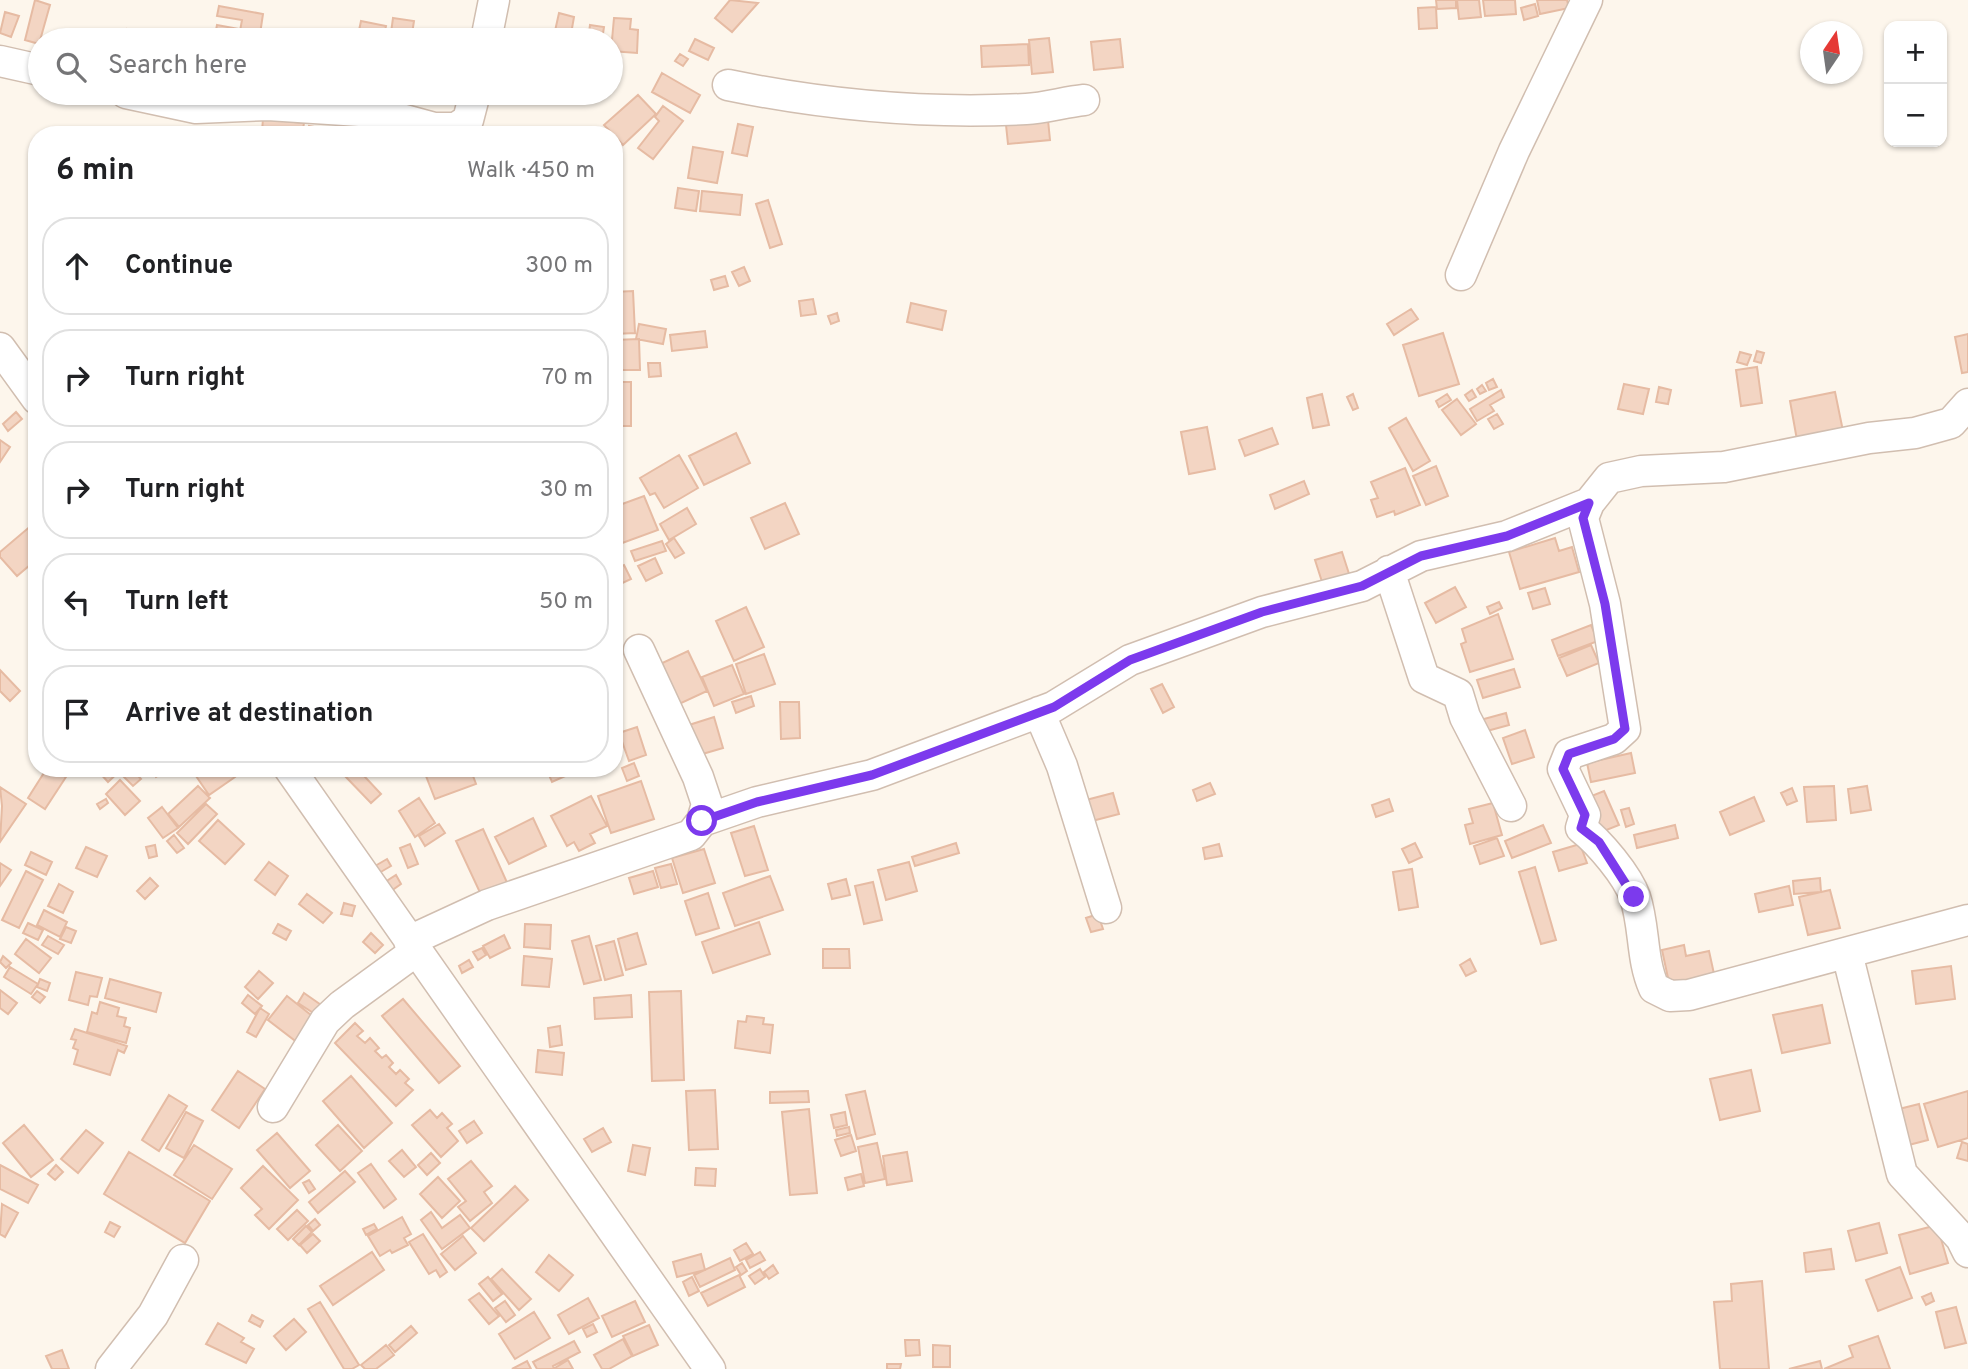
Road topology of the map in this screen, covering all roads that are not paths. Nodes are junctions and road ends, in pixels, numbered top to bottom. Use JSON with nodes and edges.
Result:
{"nodes":[{"id":1,"x":495,"y":0,"type":"edge"},
{"id":2,"x":1587,"y":0,"type":"edge"},
{"id":3,"x":489,"y":28,"type":"edge"},
{"id":4,"x":0,"y":61,"type":"edge"},
{"id":5,"x":28,"y":67,"type":"edge"},
{"id":6,"x":728,"y":85,"type":"dead end"},
{"id":7,"x":1084,"y":100,"type":"dead end"},
{"id":8,"x":182,"y":105,"type":"edge"},
{"id":9,"x":472,"y":105,"type":"edge"},
{"id":10,"x":427,"y":126,"type":"edge"},
{"id":11,"x":459,"y":126,"type":"edge"},
{"id":12,"x":1461,"y":275,"type":"dead end"},
{"id":13,"x":0,"y":348,"type":"edge"},
{"id":14,"x":28,"y":387,"type":"edge"},
{"id":15,"x":1968,"y":404,"type":"edge"},
{"id":16,"x":1589,"y":503,"type":"junction"},
{"id":17,"x":1389,"y":571,"type":"junction"},
{"id":18,"x":639,"y":650,"type":"dead end"},
{"id":19,"x":1039,"y":712,"type":"junction"},
{"id":20,"x":295,"y":777,"type":"edge"},
{"id":21,"x":1511,"y":806,"type":"dead end"},
{"id":22,"x":702,"y":821,"type":"junction"},
{"id":23,"x":1106,"y":908,"type":"dead end"},
{"id":24,"x":1968,"y":920,"type":"edge"},
{"id":25,"x":413,"y":946,"type":"junction"},
{"id":26,"x":1847,"y":953,"type":"junction"},
{"id":27,"x":273,"y":1107,"type":"dead end"},
{"id":28,"x":1968,"y":1252,"type":"edge"},
{"id":29,"x":183,"y":1259,"type":"dead end"},
{"id":30,"x":111,"y":1369,"type":"edge"},
{"id":31,"x":710,"y":1369,"type":"edge"}],
"edges":[{"from":1,"to":3,"type":"street"},
{"from":2,"to":12,"type":"street"},
{"from":4,"to":5,"type":"street"},
{"from":6,"to":7,"type":"street"},
{"from":8,"to":10,"type":"street"},
{"from":9,"to":11,"type":"street"},
{"from":13,"to":14,"type":"street"},
{"from":15,"to":16,"type":"street"},
{"from":16,"to":17,"type":"street"},
{"from":16,"to":26,"type":"street"},
{"from":17,"to":19,"type":"street"},
{"from":17,"to":21,"type":"street"},
{"from":18,"to":22,"type":"street"},
{"from":19,"to":22,"type":"street"},
{"from":19,"to":23,"type":"street"},
{"from":20,"to":25,"type":"street"},
{"from":22,"to":25,"type":"street"},
{"from":24,"to":26,"type":"street"},
{"from":25,"to":27,"type":"street"},
{"from":25,"to":31,"type":"street"},
{"from":26,"to":28,"type":"street"},
{"from":29,"to":30,"type":"street"}]}
